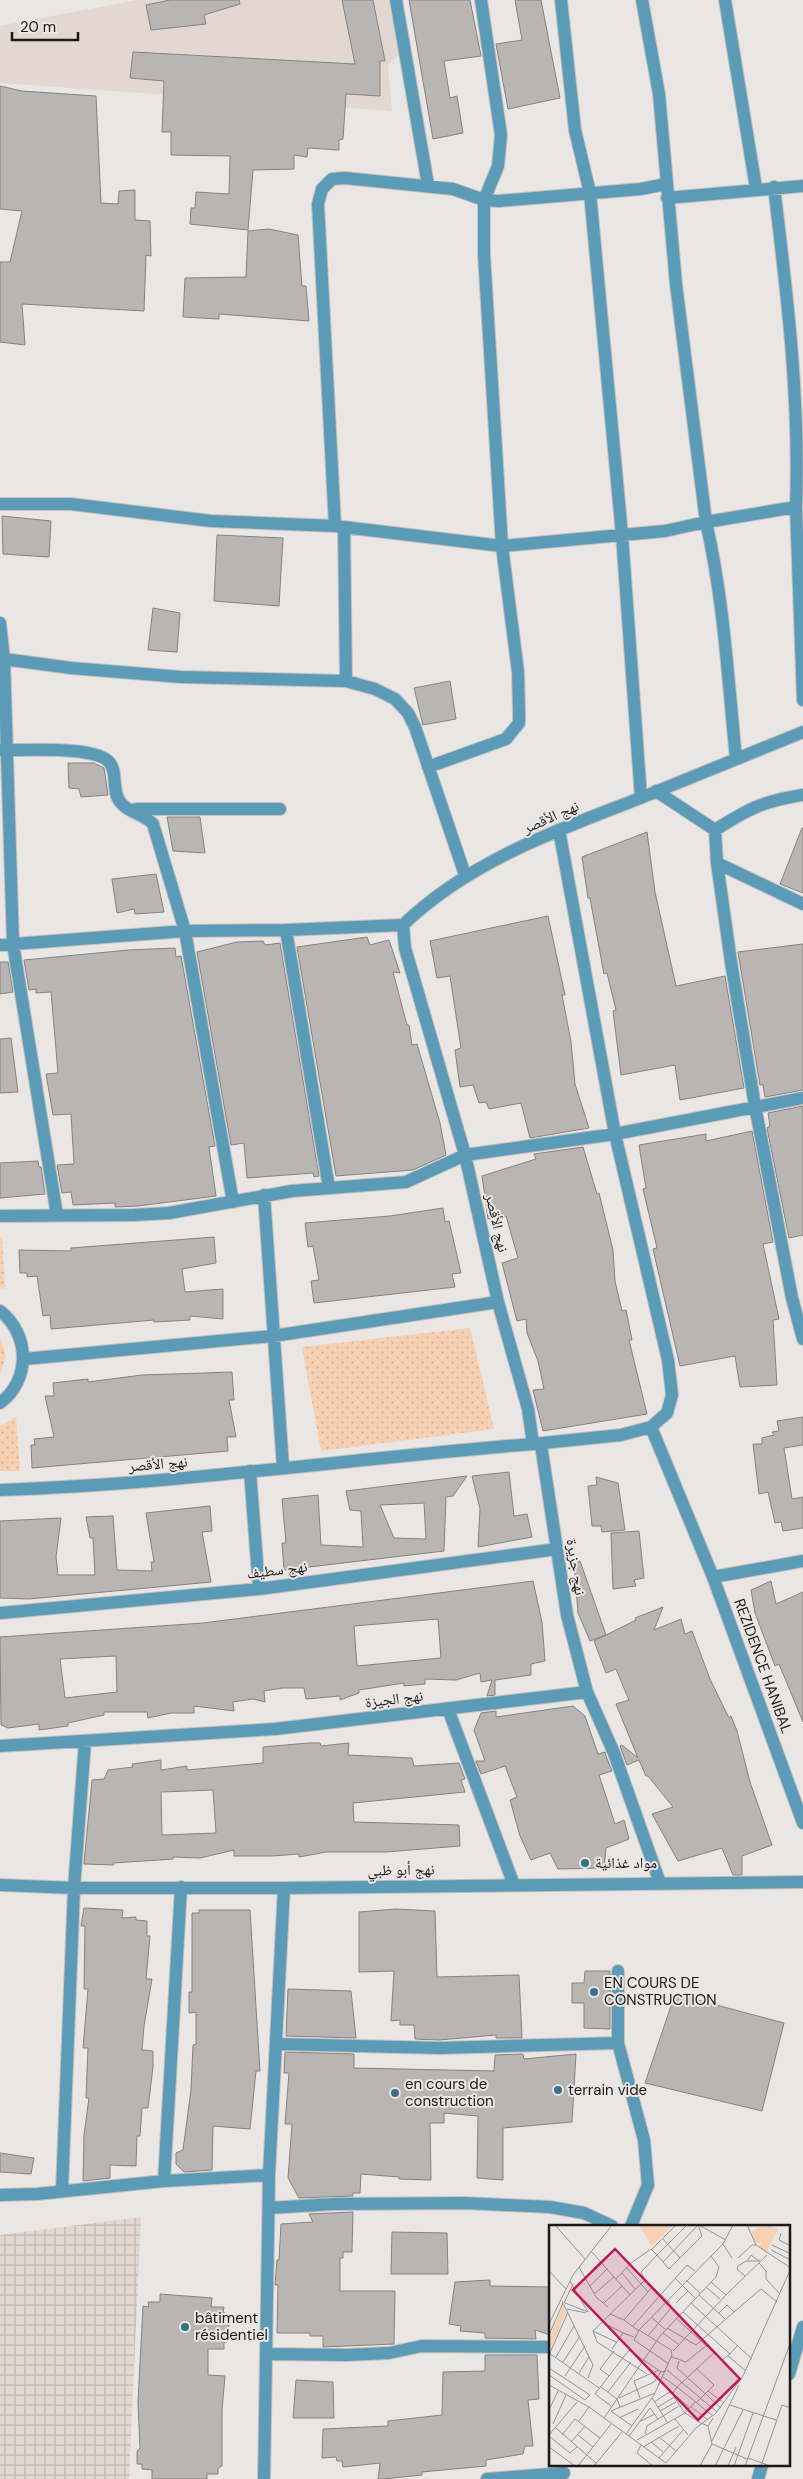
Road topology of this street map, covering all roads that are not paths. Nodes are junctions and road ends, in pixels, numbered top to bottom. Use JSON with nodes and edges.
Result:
{"nodes":[{"id":1,"x":396,"y":0,"type":"edge"},
{"id":2,"x":481,"y":0,"type":"edge"},
{"id":3,"x":561,"y":0,"type":"edge"},
{"id":4,"x":642,"y":0,"type":"edge"},
{"id":5,"x":725,"y":0,"type":"edge"},
{"id":6,"x":666,"y":184,"type":"junction"},
{"id":7,"x":428,"y":185,"type":"junction"},
{"id":8,"x":803,"y":186,"type":"edge"},
{"id":9,"x":774,"y":187,"type":"junction"},
{"id":10,"x":756,"y":188,"type":"junction"},
{"id":11,"x":590,"y":193,"type":"junction"},
{"id":12,"x":668,"y":198,"type":"junction"},
{"id":13,"x":484,"y":200,"type":"junction"},
{"id":14,"x":800,"y":451,"type":"edge"},
{"id":15,"x":0,"y":504,"type":"edge"},
{"id":16,"x":796,"y":508,"type":"junction"},
{"id":17,"x":706,"y":522,"type":"junction"},
{"id":18,"x":339,"y":527,"type":"junction"},
{"id":19,"x":622,"y":535,"type":"junction"},
{"id":20,"x":800,"y":536,"type":"edge"},
{"id":21,"x":502,"y":546,"type":"junction"},
{"id":22,"x":0,"y":623,"type":"edge"},
{"id":23,"x":4,"y":660,"type":"junction"},
{"id":24,"x":346,"y":681,"type":"junction"},
{"id":25,"x":803,"y":700,"type":"edge"},
{"id":26,"x":803,"y":732,"type":"edge"},
{"id":27,"x":3,"y":750,"type":"edge"},
{"id":28,"x":736,"y":759,"type":"junction"},
{"id":29,"x":428,"y":767,"type":"junction"},
{"id":30,"x":656,"y":791,"type":"junction"},
{"id":31,"x":803,"y":795,"type":"edge"},
{"id":32,"x":641,"y":798,"type":"junction"},
{"id":33,"x":280,"y":808,"type":"dead end"},
{"id":34,"x":129,"y":809,"type":"junction"},
{"id":35,"x":559,"y":830,"type":"junction"},
{"id":36,"x":714,"y":830,"type":"junction"},
{"id":37,"x":717,"y":863,"type":"junction"},
{"id":38,"x":465,"y":875,"type":"junction"},
{"id":39,"x":803,"y":904,"type":"edge"},
{"id":40,"x":403,"y":925,"type":"junction"},
{"id":41,"x":286,"y":930,"type":"junction"},
{"id":42,"x":185,"y":931,"type":"junction"},
{"id":43,"x":13,"y":944,"type":"junction"},
{"id":44,"x":0,"y":945,"type":"edge"},
{"id":45,"x":803,"y":1098,"type":"edge"},
{"id":46,"x":755,"y":1106,"type":"junction"},
{"id":47,"x":615,"y":1134,"type":"junction"},
{"id":48,"x":466,"y":1155,"type":"junction"},
{"id":49,"x":329,"y":1188,"type":"junction"},
{"id":50,"x":264,"y":1194,"type":"junction"},
{"id":51,"x":233,"y":1202,"type":"junction"},
{"id":52,"x":57,"y":1215,"type":"junction"},
{"id":53,"x":0,"y":1216,"type":"edge"},
{"id":54,"x":498,"y":1302,"type":"junction"},
{"id":55,"x":0,"y":1310,"type":"edge"},
{"id":56,"x":274,"y":1336,"type":"junction"},
{"id":57,"x":803,"y":1339,"type":"edge"},
{"id":58,"x":24,"y":1359,"type":"junction"},
{"id":59,"x":0,"y":1403,"type":"edge"},
{"id":60,"x":651,"y":1427,"type":"junction"},
{"id":61,"x":537,"y":1445,"type":"junction"},
{"id":62,"x":283,"y":1467,"type":"junction"},
{"id":63,"x":250,"y":1471,"type":"junction"},
{"id":64,"x":0,"y":1490,"type":"edge"},
{"id":65,"x":557,"y":1549,"type":"junction"},
{"id":66,"x":803,"y":1561,"type":"edge"},
{"id":67,"x":713,"y":1577,"type":"junction"},
{"id":68,"x":259,"y":1589,"type":"junction"},
{"id":69,"x":0,"y":1613,"type":"edge"},
{"id":70,"x":587,"y":1692,"type":"junction"},
{"id":71,"x":448,"y":1708,"type":"junction"},
{"id":72,"x":85,"y":1742,"type":"junction"},
{"id":73,"x":0,"y":1746,"type":"edge"},
{"id":74,"x":803,"y":1823,"type":"edge"},
{"id":75,"x":803,"y":1882,"type":"edge"},
{"id":76,"x":660,"y":1883,"type":"junction"},
{"id":77,"x":0,"y":1885,"type":"edge"},
{"id":78,"x":514,"y":1885,"type":"junction"},
{"id":79,"x":180,"y":1887,"type":"junction"},
{"id":80,"x":74,"y":1888,"type":"junction"},
{"id":81,"x":284,"y":1888,"type":"junction"},
{"id":82,"x":618,"y":1971,"type":"dead end"},
{"id":83,"x":618,"y":2043,"type":"junction"},
{"id":84,"x":276,"y":2044,"type":"junction"},
{"id":85,"x":269,"y":2175,"type":"junction"},
{"id":86,"x":164,"y":2181,"type":"junction"},
{"id":87,"x":62,"y":2190,"type":"junction"},
{"id":88,"x":0,"y":2195,"type":"edge"},
{"id":89,"x":268,"y":2208,"type":"junction"},
{"id":90,"x":610,"y":2225,"type":"edge"},
{"id":91,"x":632,"y":2225,"type":"edge"},
{"id":92,"x":803,"y":2328,"type":"edge"},
{"id":93,"x":549,"y":2347,"type":"edge"},
{"id":94,"x":266,"y":2354,"type":"junction"},
{"id":95,"x":790,"y":2371,"type":"edge"},
{"id":96,"x":762,"y":2466,"type":"edge"},
{"id":97,"x":564,"y":2472,"type":"edge"},
{"id":98,"x":264,"y":2479,"type":"edge"},
{"id":99,"x":486,"y":2479,"type":"edge"},
{"id":100,"x":758,"y":2479,"type":"edge"}],
"edges":[{"from":1,"to":7,"type":"street"},
{"from":2,"to":13,"type":"street"},
{"from":3,"to":11,"type":"street"},
{"from":4,"to":6,"type":"street"},
{"from":5,"to":10,"type":"street"},
{"from":6,"to":11,"type":"street"},
{"from":6,"to":12,"type":"street"},
{"from":7,"to":13,"type":"street"},
{"from":7,"to":18,"type":"street"},
{"from":8,"to":9,"type":"street"},
{"from":9,"to":10,"type":"street"},
{"from":9,"to":14,"type":"street"},
{"from":10,"to":12,"type":"street"},
{"from":11,"to":13,"type":"street"},
{"from":11,"to":19,"type":"street"},
{"from":12,"to":17,"type":"street"},
{"from":13,"to":21,"type":"street"},
{"from":14,"to":16,"type":"street"},
{"from":15,"to":18,"type":"street"},
{"from":16,"to":17,"type":"street"},
{"from":16,"to":20,"type":"street"},
{"from":17,"to":19,"type":"street"},
{"from":17,"to":28,"type":"street"},
{"from":18,"to":21,"type":"street"},
{"from":18,"to":24,"type":"street"},
{"from":19,"to":21,"type":"street"},
{"from":19,"to":32,"type":"street"},
{"from":20,"to":25,"type":"street"},
{"from":21,"to":29,"type":"street"},
{"from":22,"to":23,"type":"street"},
{"from":23,"to":24,"type":"street"},
{"from":23,"to":27,"type":"street"},
{"from":24,"to":29,"type":"street"},
{"from":26,"to":28,"type":"street","name":"نهج الأقصر"},
{"from":27,"to":34,"type":"street"},
{"from":27,"to":43,"type":"street"},
{"from":28,"to":30,"type":"street","name":"نهج الأقصر"},
{"from":29,"to":38,"type":"street"},
{"from":30,"to":32,"type":"street","name":"نهج الأقصر"},
{"from":30,"to":36,"type":"street"},
{"from":31,"to":36,"type":"street"},
{"from":32,"to":35,"type":"street","name":"نهج الأقصر"},
{"from":33,"to":34,"type":"street"},
{"from":34,"to":42,"type":"street"},
{"from":35,"to":38,"type":"street","name":"نهج الأقصر"},
{"from":35,"to":47,"type":"street"},
{"from":36,"to":37,"type":"street"},
{"from":37,"to":39,"type":"street"},
{"from":37,"to":46,"type":"street"},
{"from":38,"to":40,"type":"street","name":"نهج الأقصر"},
{"from":40,"to":41,"type":"street"},
{"from":40,"to":48,"type":"street","name":"نهج الأقصر"},
{"from":41,"to":42,"type":"street"},
{"from":41,"to":49,"type":"street"},
{"from":42,"to":43,"type":"street"},
{"from":42,"to":51,"type":"street"},
{"from":43,"to":44,"type":"street"},
{"from":43,"to":52,"type":"street"},
{"from":45,"to":46,"type":"street"},
{"from":46,"to":47,"type":"street"},
{"from":46,"to":57,"type":"street"},
{"from":47,"to":48,"type":"street"},
{"from":47,"to":60,"type":"street"},
{"from":48,"to":49,"type":"street"},
{"from":48,"to":54,"type":"street","name":"نهج الأقصر"},
{"from":49,"to":50,"type":"street"},
{"from":50,"to":51,"type":"street"},
{"from":50,"to":56,"type":"street"},
{"from":51,"to":52,"type":"street"},
{"from":52,"to":53,"type":"street"},
{"from":54,"to":56,"type":"street"},
{"from":54,"to":61,"type":"street","name":"نهج الأقصر"},
{"from":55,"to":58,"type":"street"},
{"from":56,"to":58,"type":"street"},
{"from":56,"to":62,"type":"street"},
{"from":58,"to":59,"type":"street"},
{"from":60,"to":61,"type":"street"},
{"from":60,"to":67,"type":"street","name":"REZIDENCE HANIBAL"},
{"from":61,"to":62,"type":"street","name":"نهج الأقصر"},
{"from":61,"to":65,"type":"street","name":"نهج جزيرة"},
{"from":62,"to":63,"type":"street","name":"نهج الأقصر"},
{"from":63,"to":64,"type":"street","name":"نهج الأقصر"},
{"from":63,"to":68,"type":"street"},
{"from":65,"to":68,"type":"street","name":"نهج سطيف"},
{"from":65,"to":70,"type":"street","name":"نهج جزيرة"},
{"from":66,"to":67,"type":"street"},
{"from":67,"to":74,"type":"street","name":"REZIDENCE HANIBAL"},
{"from":68,"to":69,"type":"street","name":"نهج سطيف"},
{"from":70,"to":71,"type":"street","name":"نهج الجيزة"},
{"from":70,"to":76,"type":"street"},
{"from":71,"to":72,"type":"street","name":"نهج الجيزة"},
{"from":71,"to":78,"type":"street"},
{"from":72,"to":73,"type":"street","name":"نهج الجيزة"},
{"from":72,"to":80,"type":"street"},
{"from":75,"to":76,"type":"street","name":"نهج أبو ظبي"},
{"from":76,"to":78,"type":"street","name":"نهج أبو ظبي"},
{"from":77,"to":80,"type":"street","name":"نهج أبو ظبي"},
{"from":78,"to":81,"type":"street","name":"نهج أبو ظبي"},
{"from":79,"to":80,"type":"street","name":"نهج أبو ظبي"},
{"from":79,"to":81,"type":"street","name":"نهج أبو ظبي"},
{"from":79,"to":86,"type":"street"},
{"from":80,"to":87,"type":"street"},
{"from":81,"to":84,"type":"street"},
{"from":82,"to":83,"type":"street"},
{"from":83,"to":84,"type":"street"},
{"from":83,"to":91,"type":"street"},
{"from":84,"to":85,"type":"street"},
{"from":85,"to":86,"type":"street"},
{"from":85,"to":89,"type":"street"},
{"from":86,"to":87,"type":"street"},
{"from":87,"to":88,"type":"street"},
{"from":89,"to":90,"type":"street"},
{"from":89,"to":94,"type":"street"},
{"from":92,"to":95,"type":"street"},
{"from":93,"to":94,"type":"street"},
{"from":94,"to":98,"type":"street"},
{"from":96,"to":100,"type":"street"},
{"from":97,"to":99,"type":"street"}]}
